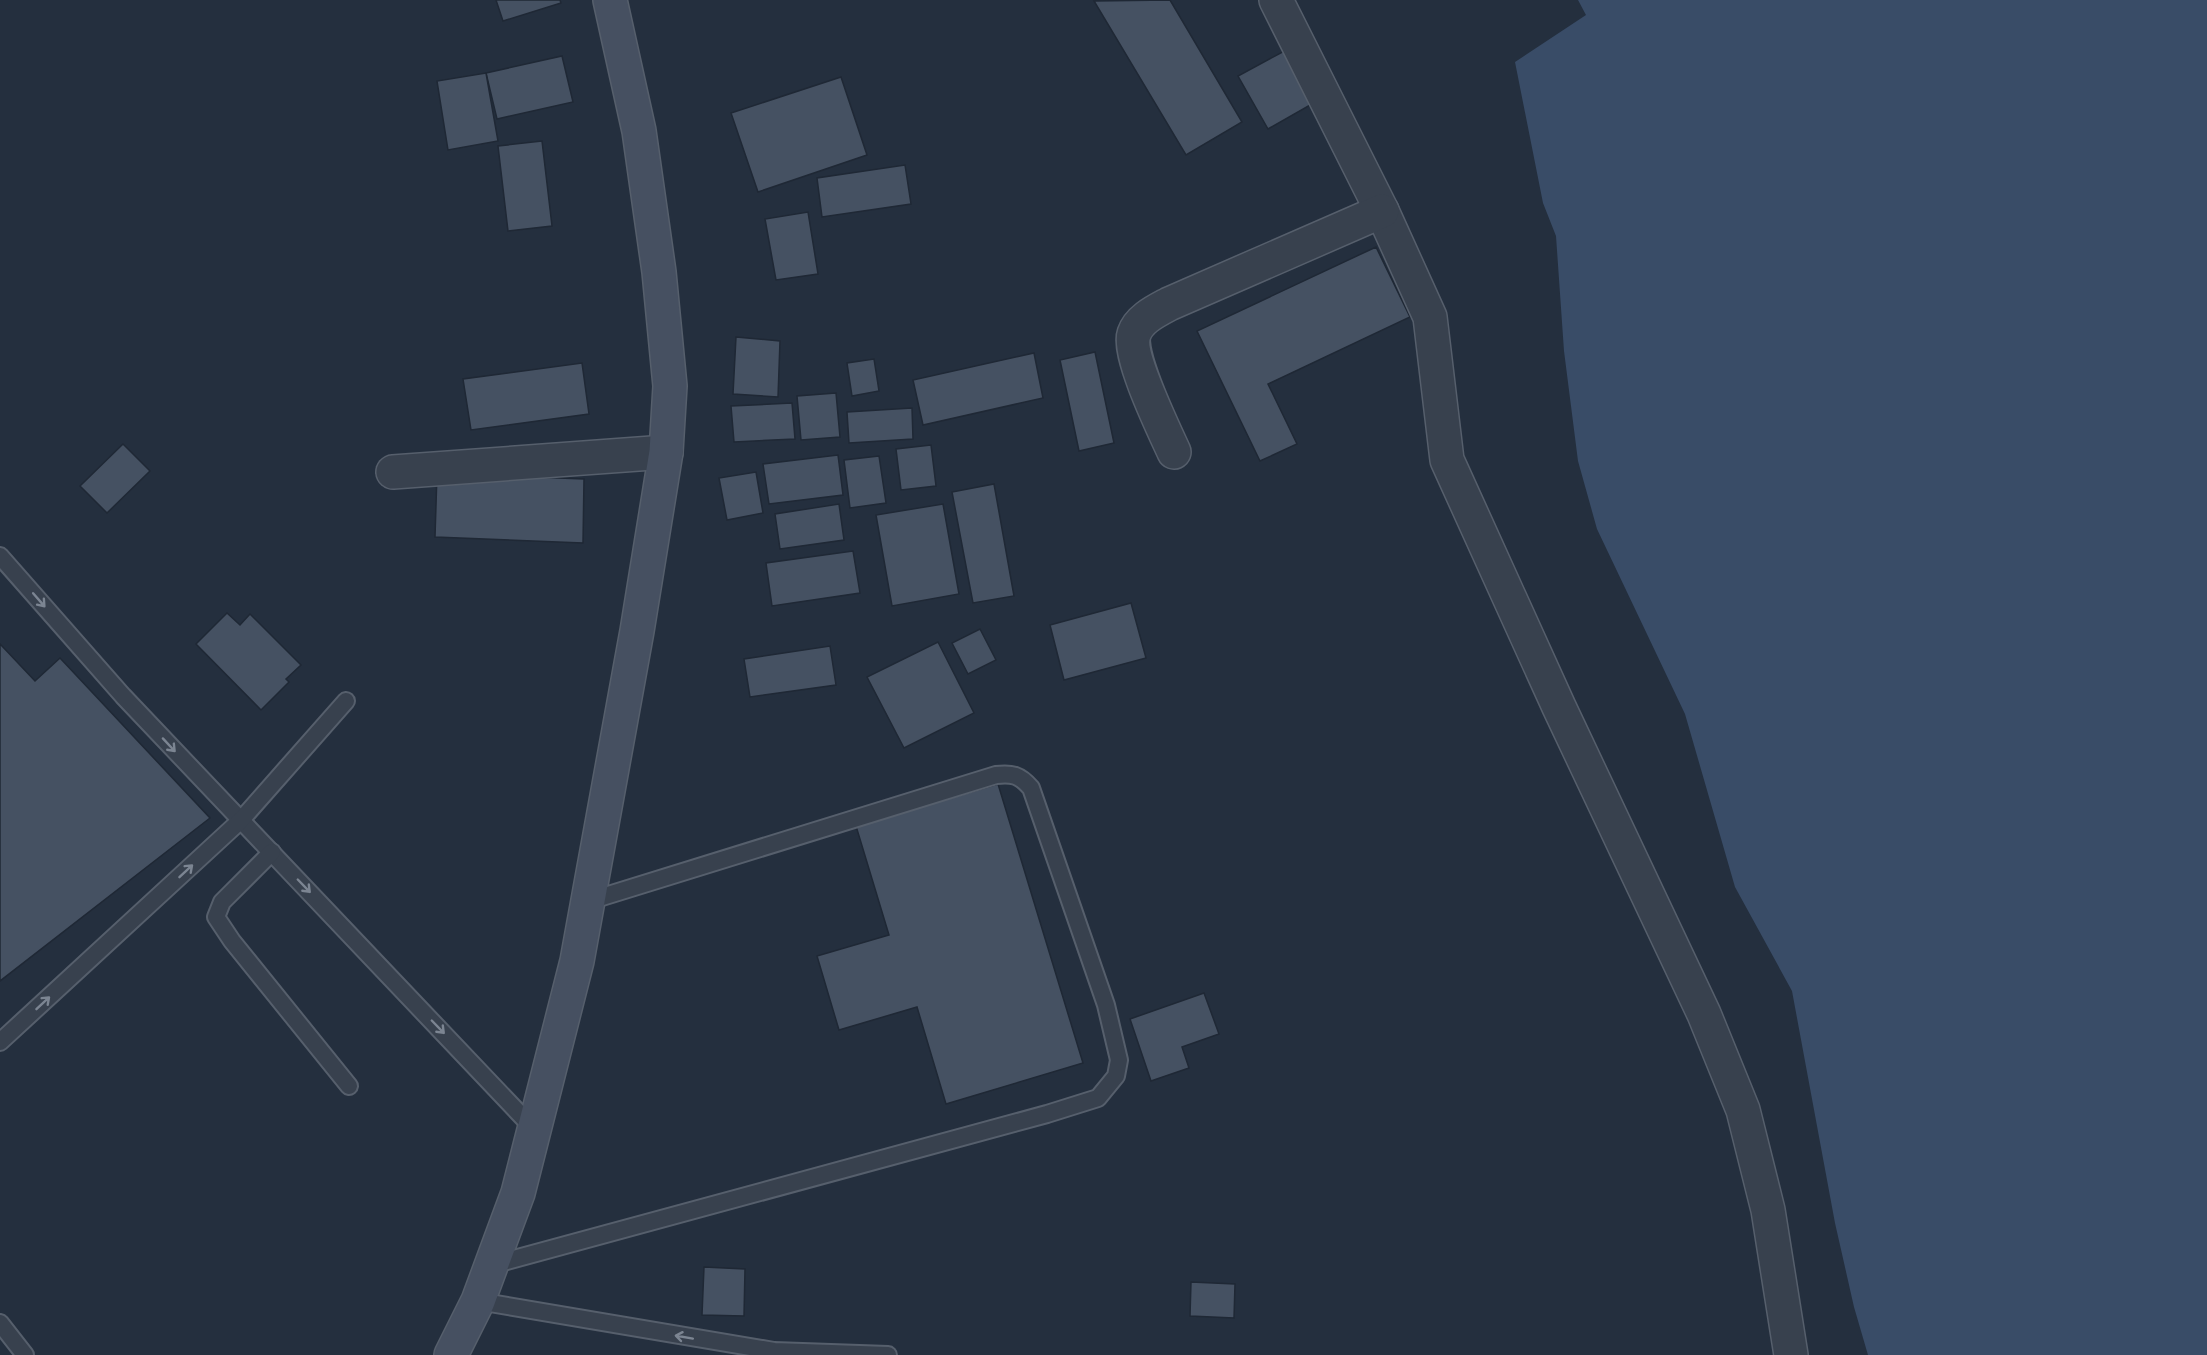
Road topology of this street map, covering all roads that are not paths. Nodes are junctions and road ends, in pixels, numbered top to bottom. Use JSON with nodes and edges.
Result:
{"nodes":[{"id":1,"x":610,"y":0,"type":"edge"},
{"id":2,"x":1276,"y":0,"type":"edge"},
{"id":3,"x":1382,"y":211,"type":"junction"},
{"id":4,"x":666,"y":452,"type":"junction"},
{"id":5,"x":1174,"y":452,"type":"dead end"},
{"id":6,"x":393,"y":472,"type":"dead end"},
{"id":7,"x":0,"y":556,"type":"edge"},
{"id":8,"x":346,"y":701,"type":"dead end"},
{"id":9,"x":241,"y":820,"type":"junction"},
{"id":10,"x":272,"y":852,"type":"junction"},
{"id":11,"x":589,"y":901,"type":"junction"},
{"id":12,"x":0,"y":1042,"type":"edge"},
{"id":13,"x":349,"y":1086,"type":"dead end"},
{"id":14,"x":534,"y":1129,"type":"junction"},
{"id":15,"x":492,"y":1265,"type":"junction"},
{"id":16,"x":478,"y":1301,"type":"junction"},
{"id":17,"x":0,"y":1323,"type":"edge"},
{"id":18,"x":711,"y":1348,"type":"edge"},
{"id":19,"x":25,"y":1355,"type":"edge"},
{"id":20,"x":451,"y":1355,"type":"edge"},
{"id":21,"x":888,"y":1355,"type":"edge"},
{"id":22,"x":1791,"y":1355,"type":"edge"}],
"edges":[{"from":1,"to":4,"type":"street"},
{"from":2,"to":3,"type":"street"},
{"from":3,"to":5,"type":"street"},
{"from":3,"to":22,"type":"street"},
{"from":4,"to":6,"type":"street"},
{"from":4,"to":11,"type":"street"},
{"from":7,"to":9,"type":"lane","one_way":true},
{"from":8,"to":9,"type":"lane"},
{"from":9,"to":10,"type":"lane"},
{"from":12,"to":9,"type":"lane","one_way":true},
{"from":10,"to":13,"type":"lane"},
{"from":10,"to":14,"type":"lane","one_way":true},
{"from":11,"to":14,"type":"street"},
{"from":11,"to":15,"type":"lane"},
{"from":14,"to":15,"type":"street"},
{"from":15,"to":16,"type":"street"},
{"from":18,"to":16,"type":"lane","one_way":true},
{"from":16,"to":20,"type":"street"},
{"from":17,"to":19,"type":"lane"},
{"from":18,"to":21,"type":"lane"}]}
